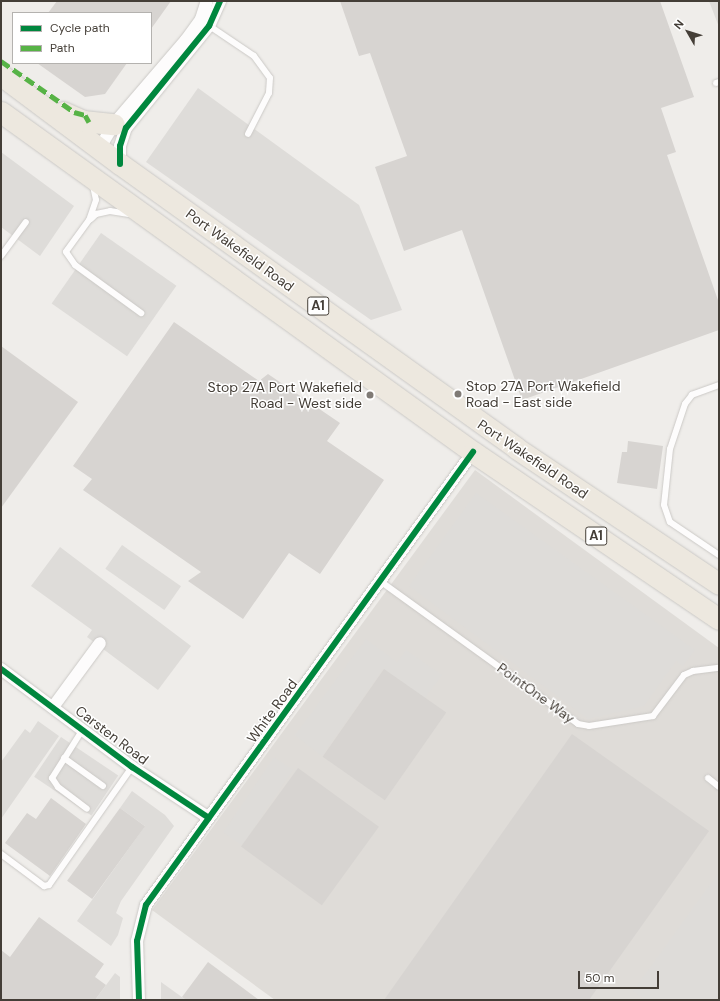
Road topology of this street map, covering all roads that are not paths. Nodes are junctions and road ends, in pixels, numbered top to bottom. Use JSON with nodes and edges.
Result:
{"nodes":[{"id":1,"x":207,"y":1,"type":"edge"},
{"id":2,"x":220,"y":1,"type":"edge"},
{"id":3,"x":205,"y":22,"type":"junction"},
{"id":4,"x":1,"y":76,"type":"edge"},
{"id":5,"x":33,"y":98,"type":"junction"},
{"id":6,"x":1,"y":112,"type":"edge"},
{"id":7,"x":114,"y":124,"type":"junction"},
{"id":8,"x":248,"y":134,"type":"dead end"},
{"id":9,"x":99,"y":149,"type":"junction"},
{"id":10,"x":120,"y":164,"type":"junction"},
{"id":11,"x":90,"y":179,"type":"junction"},
{"id":12,"x":141,"y":213,"type":"junction"},
{"id":13,"x":89,"y":220,"type":"junction"},
{"id":14,"x":26,"y":222,"type":"dead end"},
{"id":15,"x":158,"y":226,"type":"junction"},
{"id":16,"x":1,"y":256,"type":"edge"},
{"id":17,"x":141,"y":313,"type":"dead end"},
{"id":18,"x":719,"y":385,"type":"edge"},
{"id":19,"x":451,"y":402,"type":"junction"},
{"id":20,"x":516,"y":448,"type":"junction"},
{"id":21,"x":473,"y":452,"type":"junction"},
{"id":22,"x":719,"y":555,"type":"edge"},
{"id":23,"x":380,"y":581,"type":"junction"},
{"id":24,"x":719,"y":584,"type":"edge"},
{"id":25,"x":719,"y":619,"type":"edge"},
{"id":26,"x":100,"y":643,"type":"dead end"},
{"id":27,"x":719,"y":668,"type":"edge"},
{"id":28,"x":1,"y":669,"type":"edge"},
{"id":29,"x":53,"y":707,"type":"junction"},
{"id":30,"x":83,"y":728,"type":"junction"},
{"id":31,"x":64,"y":758,"type":"junction"},
{"id":32,"x":132,"y":766,"type":"junction"},
{"id":33,"x":708,"y":778,"type":"dead end"},
{"id":34,"x":103,"y":786,"type":"dead end"},
{"id":35,"x":719,"y":787,"type":"edge"},
{"id":36,"x":87,"y":809,"type":"dead end"},
{"id":37,"x":209,"y":818,"type":"junction"},
{"id":38,"x":1,"y":854,"type":"edge"},
{"id":39,"x":139,"y":1000,"type":"edge"}],
"edges":[{"from":1,"to":3,"type":"street"},
{"from":2,"to":3,"type":"street"},
{"from":3,"to":7,"type":"street"},
{"from":3,"to":8,"type":"lane"},
{"from":3,"to":10,"type":"street"},
{"from":4,"to":5,"type":"highway","name":"Port Wakefield Road","number":"A1"},
{"from":5,"to":7,"type":"highway"},
{"from":5,"to":9,"type":"highway","name":"Port Wakefield Road","number":"A1"},
{"from":6,"to":11,"type":"highway","name":"Port Wakefield Road","number":"A1"},
{"from":7,"to":9,"type":"street"},
{"from":9,"to":10,"type":"highway","name":"Port Wakefield Road","number":"A1"},
{"from":9,"to":15,"type":"highway"},
{"from":10,"to":19,"type":"highway","name":"Port Wakefield Road","number":"A1"},
{"from":11,"to":12,"type":"highway","name":"Port Wakefield Road","number":"A1"},
{"from":11,"to":13,"type":"lane"},
{"from":12,"to":13,"type":"lane"},
{"from":12,"to":15,"type":"highway","name":"Port Wakefield Road","number":"A1"},
{"from":13,"to":17,"type":"lane"},
{"from":14,"to":16,"type":"lane"},
{"from":15,"to":21,"type":"highway","name":"Port Wakefield Road","number":"A1"},
{"from":18,"to":22,"type":"lane"},
{"from":19,"to":20,"type":"highway","name":"Port Wakefield Road","number":"A1"},
{"from":19,"to":21,"type":"highway"},
{"from":20,"to":21,"type":"highway"},
{"from":20,"to":24,"type":"highway","name":"Port Wakefield Road","number":"A1"},
{"from":21,"to":23,"type":"street","name":"White Road"},
{"from":21,"to":25,"type":"highway","name":"Port Wakefield Road","number":"A1"},
{"from":23,"to":27,"type":"lane","name":"PointOne Way"},
{"from":23,"to":37,"type":"street","name":"White Road"},
{"from":26,"to":29,"type":"street"},
{"from":28,"to":29,"type":"street","name":"Carsten Road"},
{"from":29,"to":30,"type":"street","name":"Carsten Road"},
{"from":30,"to":31,"type":"lane"},
{"from":30,"to":32,"type":"street","name":"Carsten Road"},
{"from":31,"to":34,"type":"lane"},
{"from":31,"to":36,"type":"lane"},
{"from":32,"to":37,"type":"street","name":"Carsten Road"},
{"from":32,"to":38,"type":"lane"},
{"from":33,"to":35,"type":"lane"},
{"from":37,"to":39,"type":"street","name":"White Road"}]}
